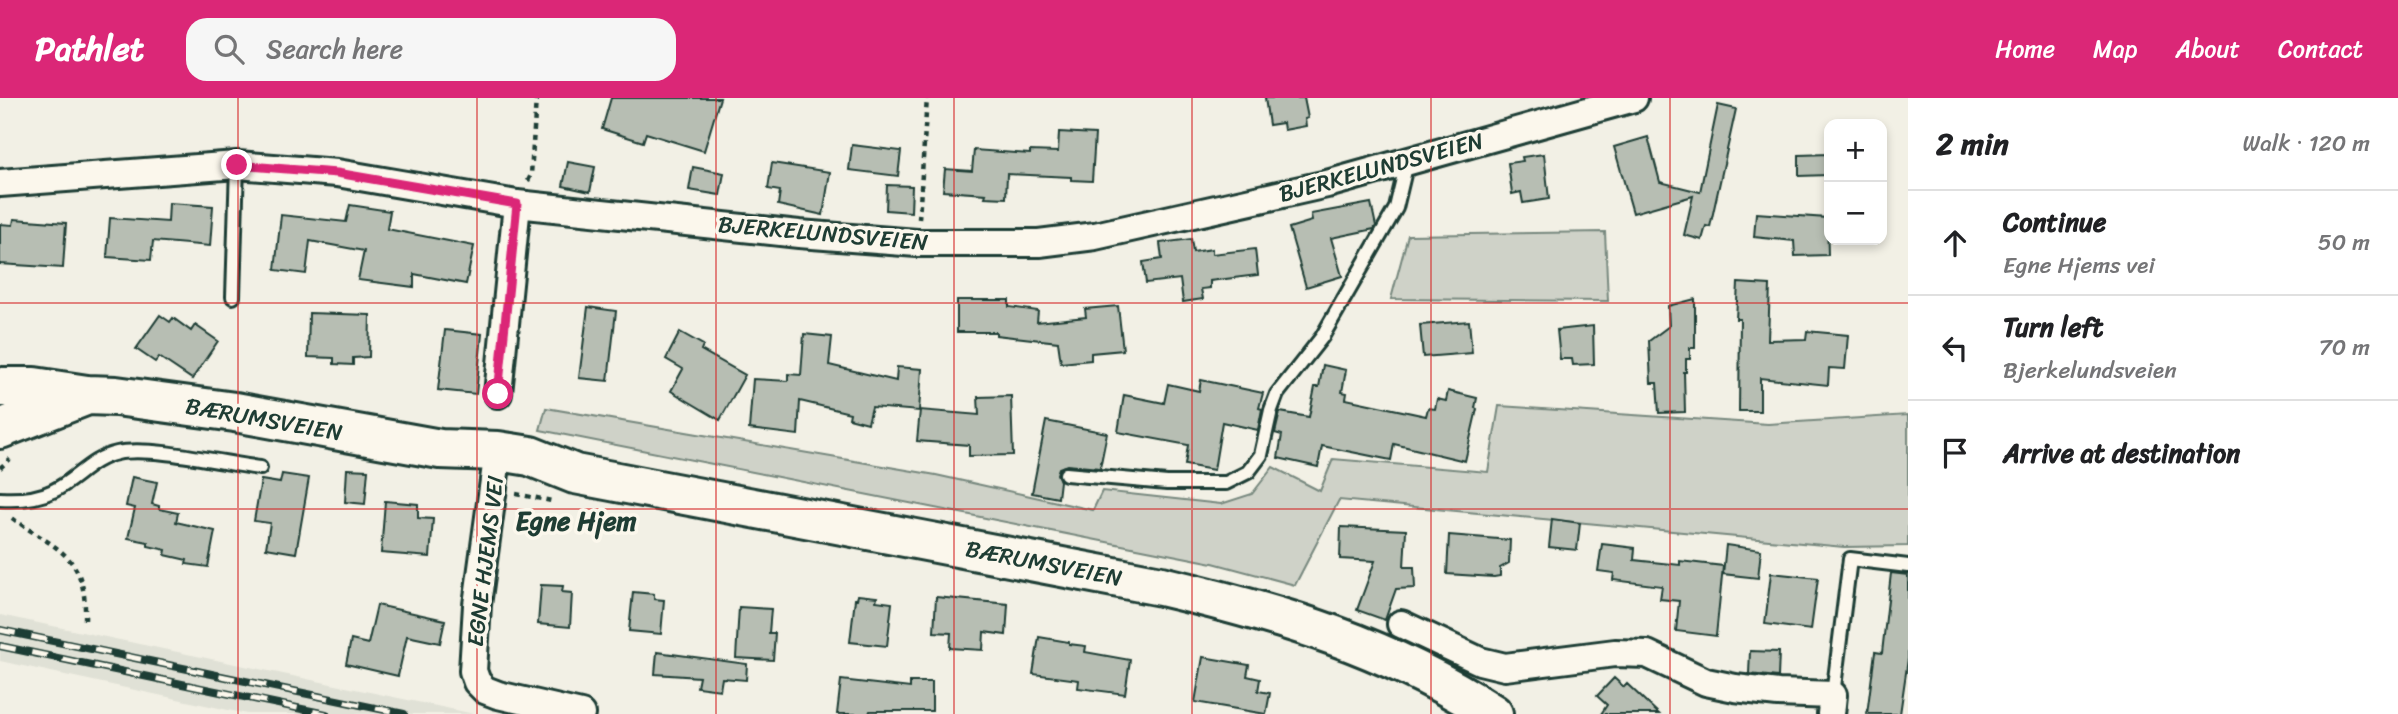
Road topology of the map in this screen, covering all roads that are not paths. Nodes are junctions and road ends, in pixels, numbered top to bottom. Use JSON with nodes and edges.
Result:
{"nodes":[{"id":1,"x":1633,"y":98,"type":"edge"},
{"id":2,"x":1407,"y":162,"type":"junction"},
{"id":3,"x":237,"y":165,"type":"junction"},
{"id":4,"x":0,"y":183,"type":"edge"},
{"id":5,"x":517,"y":204,"type":"junction"},
{"id":6,"x":233,"y":297,"type":"dead end"},
{"id":7,"x":0,"y":387,"type":"edge"},
{"id":8,"x":498,"y":394,"type":"dead end"},
{"id":9,"x":87,"y":395,"type":"junction"},
{"id":10,"x":0,"y":429,"type":"edge"},
{"id":11,"x":497,"y":460,"type":"junction"},
{"id":12,"x":260,"y":468,"type":"dead end"},
{"id":13,"x":1066,"y":474,"type":"dead end"},
{"id":14,"x":0,"y":499,"type":"edge"},
{"id":15,"x":1908,"y":566,"type":"edge"},
{"id":16,"x":1401,"y":624,"type":"dead end"},
{"id":17,"x":1832,"y":704,"type":"edge"},
{"id":18,"x":581,"y":714,"type":"edge"},
{"id":19,"x":1493,"y":714,"type":"edge"}],
"edges":[{"from":1,"to":2,"type":"street","name":"BJERKELUNDSVEIEN"},
{"from":2,"to":5,"type":"street","name":"BJERKELUNDSVEIEN"},
{"from":2,"to":13,"type":"lane"},
{"from":3,"to":4,"type":"street","name":"BJERKELUNDSVEIEN"},
{"from":3,"to":5,"type":"street","name":"BJERKELUNDSVEIEN"},
{"from":3,"to":6,"type":"lane"},
{"from":5,"to":8,"type":"street"},
{"from":7,"to":9,"type":"main road","name":"BÆRUMSVEIEN"},
{"from":9,"to":10,"type":"main road","name":"BÆRUMSVEIEN"},
{"from":9,"to":11,"type":"main road","name":"BÆRUMSVEIEN"},
{"from":11,"to":18,"type":"street","name":"EGNE HJEMS VEI"},
{"from":11,"to":19,"type":"main road","name":"BÆRUMSVEIEN"},
{"from":12,"to":14,"type":"lane"},
{"from":15,"to":17,"type":"lane"},
{"from":16,"to":17,"type":"street"}]}
